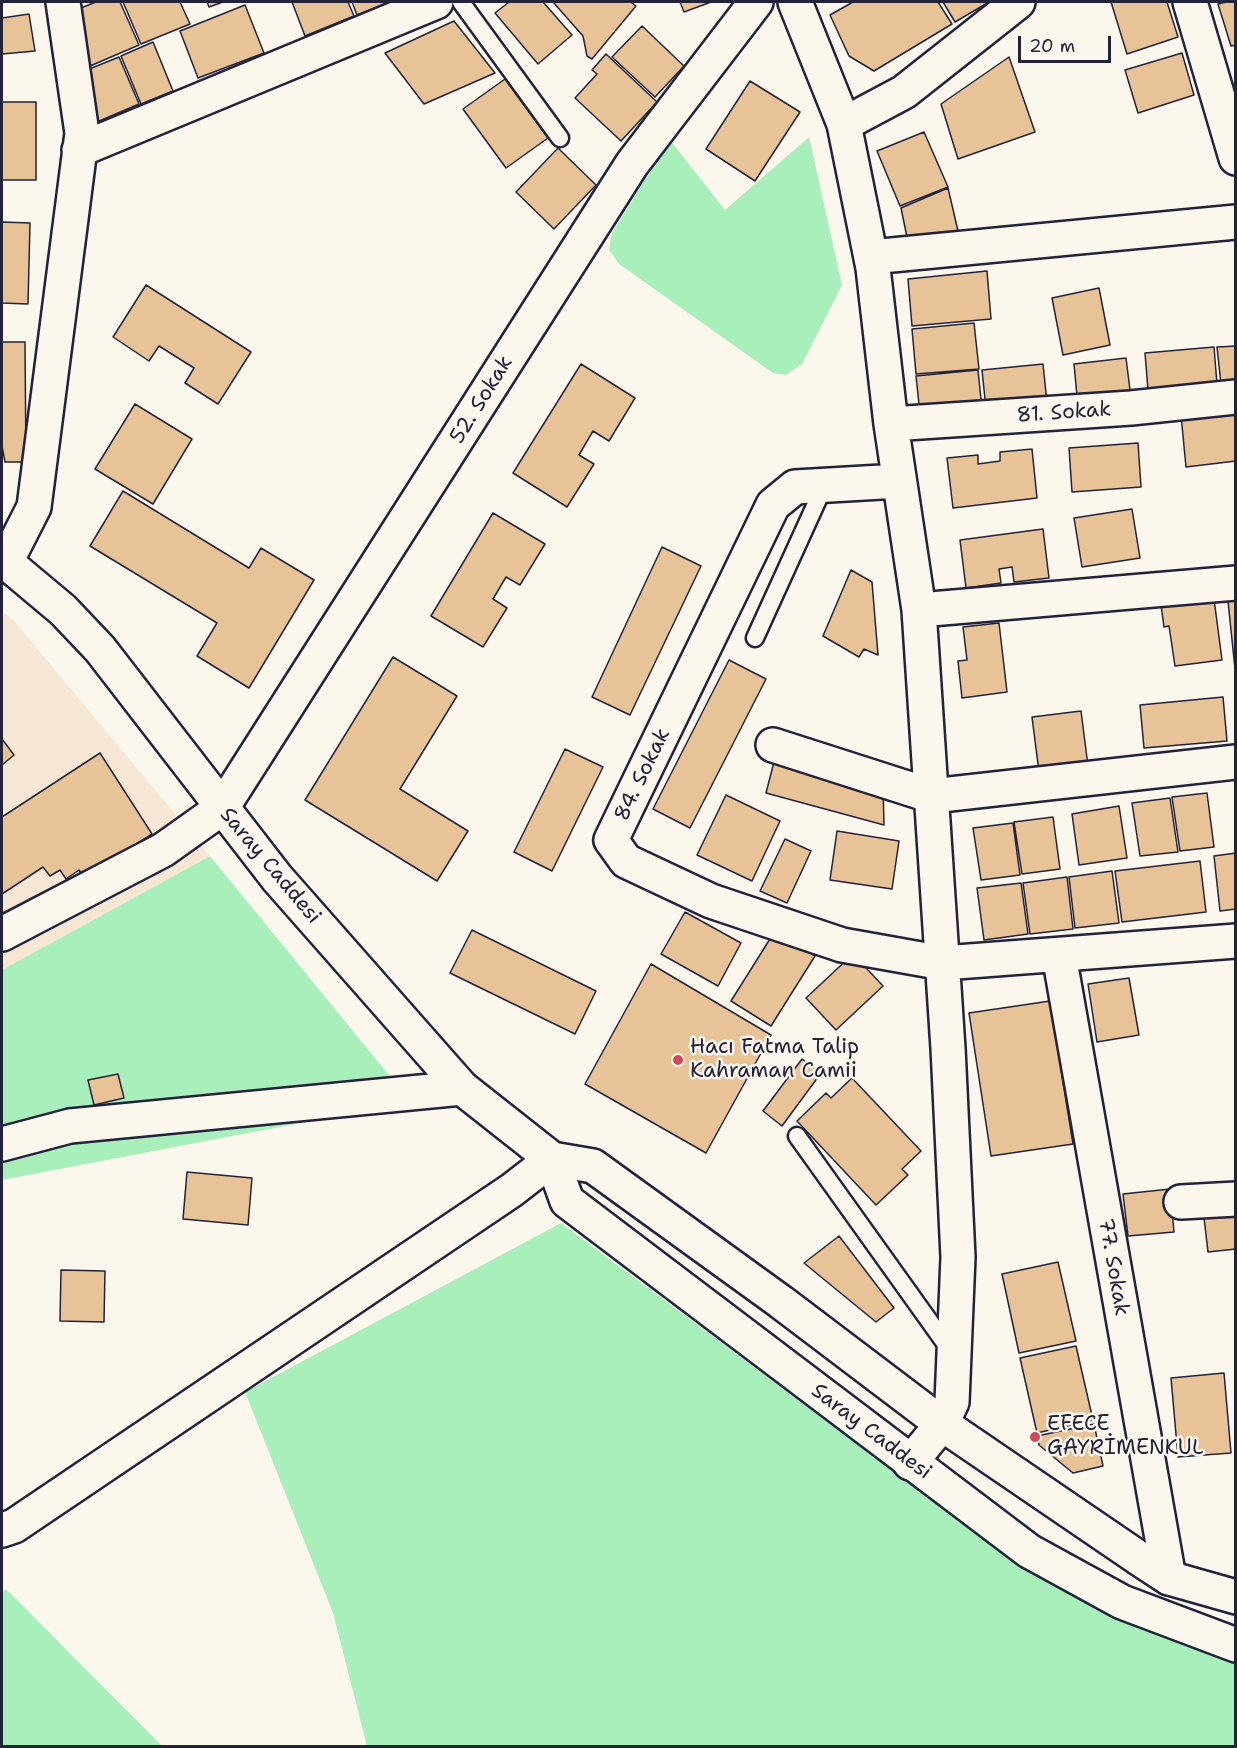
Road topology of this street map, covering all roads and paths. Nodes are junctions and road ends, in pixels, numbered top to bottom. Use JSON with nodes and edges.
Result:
{"nodes":[{"id":1,"x":63,"y":2,"type":"edge"},
{"id":2,"x":436,"y":2,"type":"edge"},
{"id":3,"x":461,"y":2,"type":"edge"},
{"id":4,"x":756,"y":2,"type":"edge"},
{"id":5,"x":795,"y":2,"type":"edge"},
{"id":6,"x":1018,"y":2,"type":"edge"},
{"id":7,"x":1190,"y":2,"type":"edge"},
{"id":8,"x":844,"y":124,"type":"junction"},
{"id":9,"x":560,"y":138,"type":"dead end"},
{"id":10,"x":79,"y":150,"type":"junction"},
{"id":11,"x":1236,"y":158,"type":"edge"},
{"id":12,"x":1236,"y":222,"type":"edge"},
{"id":13,"x":871,"y":257,"type":"junction"},
{"id":14,"x":1236,"y":397,"type":"edge"},
{"id":15,"x":891,"y":424,"type":"junction"},
{"id":16,"x":899,"y":481,"type":"junction"},
{"id":17,"x":825,"y":484,"type":"junction"},
{"id":18,"x":4,"y":561,"type":"edge"},
{"id":19,"x":1236,"y":583,"type":"edge"},
{"id":20,"x":920,"y":610,"type":"junction"},
{"id":21,"x":755,"y":638,"type":"dead end"},
{"id":22,"x":773,"y":745,"type":"dead end"},
{"id":23,"x":1236,"y":762,"type":"edge"},
{"id":24,"x":932,"y":796,"type":"junction"},
{"id":25,"x":222,"y":808,"type":"junction"},
{"id":26,"x":2,"y":934,"type":"edge"},
{"id":27,"x":1236,"y":941,"type":"edge"},
{"id":28,"x":1059,"y":955,"type":"junction"},
{"id":29,"x":943,"y":963,"type":"junction"},
{"id":30,"x":462,"y":1088,"type":"junction"},
{"id":31,"x":797,"y":1136,"type":"dead end"},
{"id":32,"x":2,"y":1144,"type":"edge"},
{"id":33,"x":552,"y":1159,"type":"junction"},
{"id":34,"x":1236,"y":1199,"type":"edge"},
{"id":35,"x":1181,"y":1202,"type":"dead end"},
{"id":36,"x":956,"y":1358,"type":"junction"},
{"id":37,"x":942,"y":1424,"type":"junction"},
{"id":38,"x":910,"y":1463,"type":"junction"},
{"id":39,"x":2,"y":1530,"type":"edge"},
{"id":40,"x":1169,"y":1578,"type":"junction"},
{"id":41,"x":1236,"y":1597,"type":"edge"},
{"id":42,"x":1236,"y":1645,"type":"edge"}],
"edges":[{"from":1,"to":10,"type":"street"},
{"from":2,"to":10,"type":"street"},
{"from":3,"to":9,"type":"lane"},
{"from":4,"to":25,"type":"street","name":"52. Sokak"},
{"from":5,"to":8,"type":"street"},
{"from":6,"to":8,"type":"street"},
{"from":7,"to":11,"type":"street"},
{"from":8,"to":13,"type":"street"},
{"from":10,"to":18,"type":"street"},
{"from":12,"to":13,"type":"street"},
{"from":13,"to":15,"type":"street"},
{"from":14,"to":15,"type":"street","name":"81. Sokak"},
{"from":15,"to":16,"type":"street"},
{"from":16,"to":17,"type":"street","name":"84. Sokak"},
{"from":16,"to":20,"type":"street"},
{"from":17,"to":21,"type":"lane"},
{"from":17,"to":29,"type":"street","name":"84. Sokak"},
{"from":18,"to":25,"type":"street","name":"Saray Caddesi"},
{"from":19,"to":20,"type":"street"},
{"from":20,"to":24,"type":"street"},
{"from":22,"to":24,"type":"street"},
{"from":23,"to":24,"type":"street"},
{"from":24,"to":29,"type":"street"},
{"from":25,"to":26,"type":"street"},
{"from":25,"to":30,"type":"street","name":"Saray Caddesi"},
{"from":27,"to":28,"type":"street"},
{"from":28,"to":29,"type":"street"},
{"from":28,"to":40,"type":"street","name":"77. Sokak"},
{"from":29,"to":36,"type":"street"},
{"from":30,"to":32,"type":"street"},
{"from":30,"to":33,"type":"street","name":"Saray Caddesi"},
{"from":31,"to":36,"type":"lane"},
{"from":33,"to":37,"type":"street","name":"Saray Caddesi"},
{"from":33,"to":38,"type":"street","name":"Saray Caddesi"},
{"from":33,"to":39,"type":"street"},
{"from":34,"to":35,"type":"street"},
{"from":36,"to":37,"type":"street"},
{"from":37,"to":38,"type":"street"},
{"from":37,"to":40,"type":"street","name":"Saray Caddesi"},
{"from":38,"to":42,"type":"street","name":"Saray Caddesi"},
{"from":40,"to":41,"type":"street","name":"Saray Caddesi"}]}
